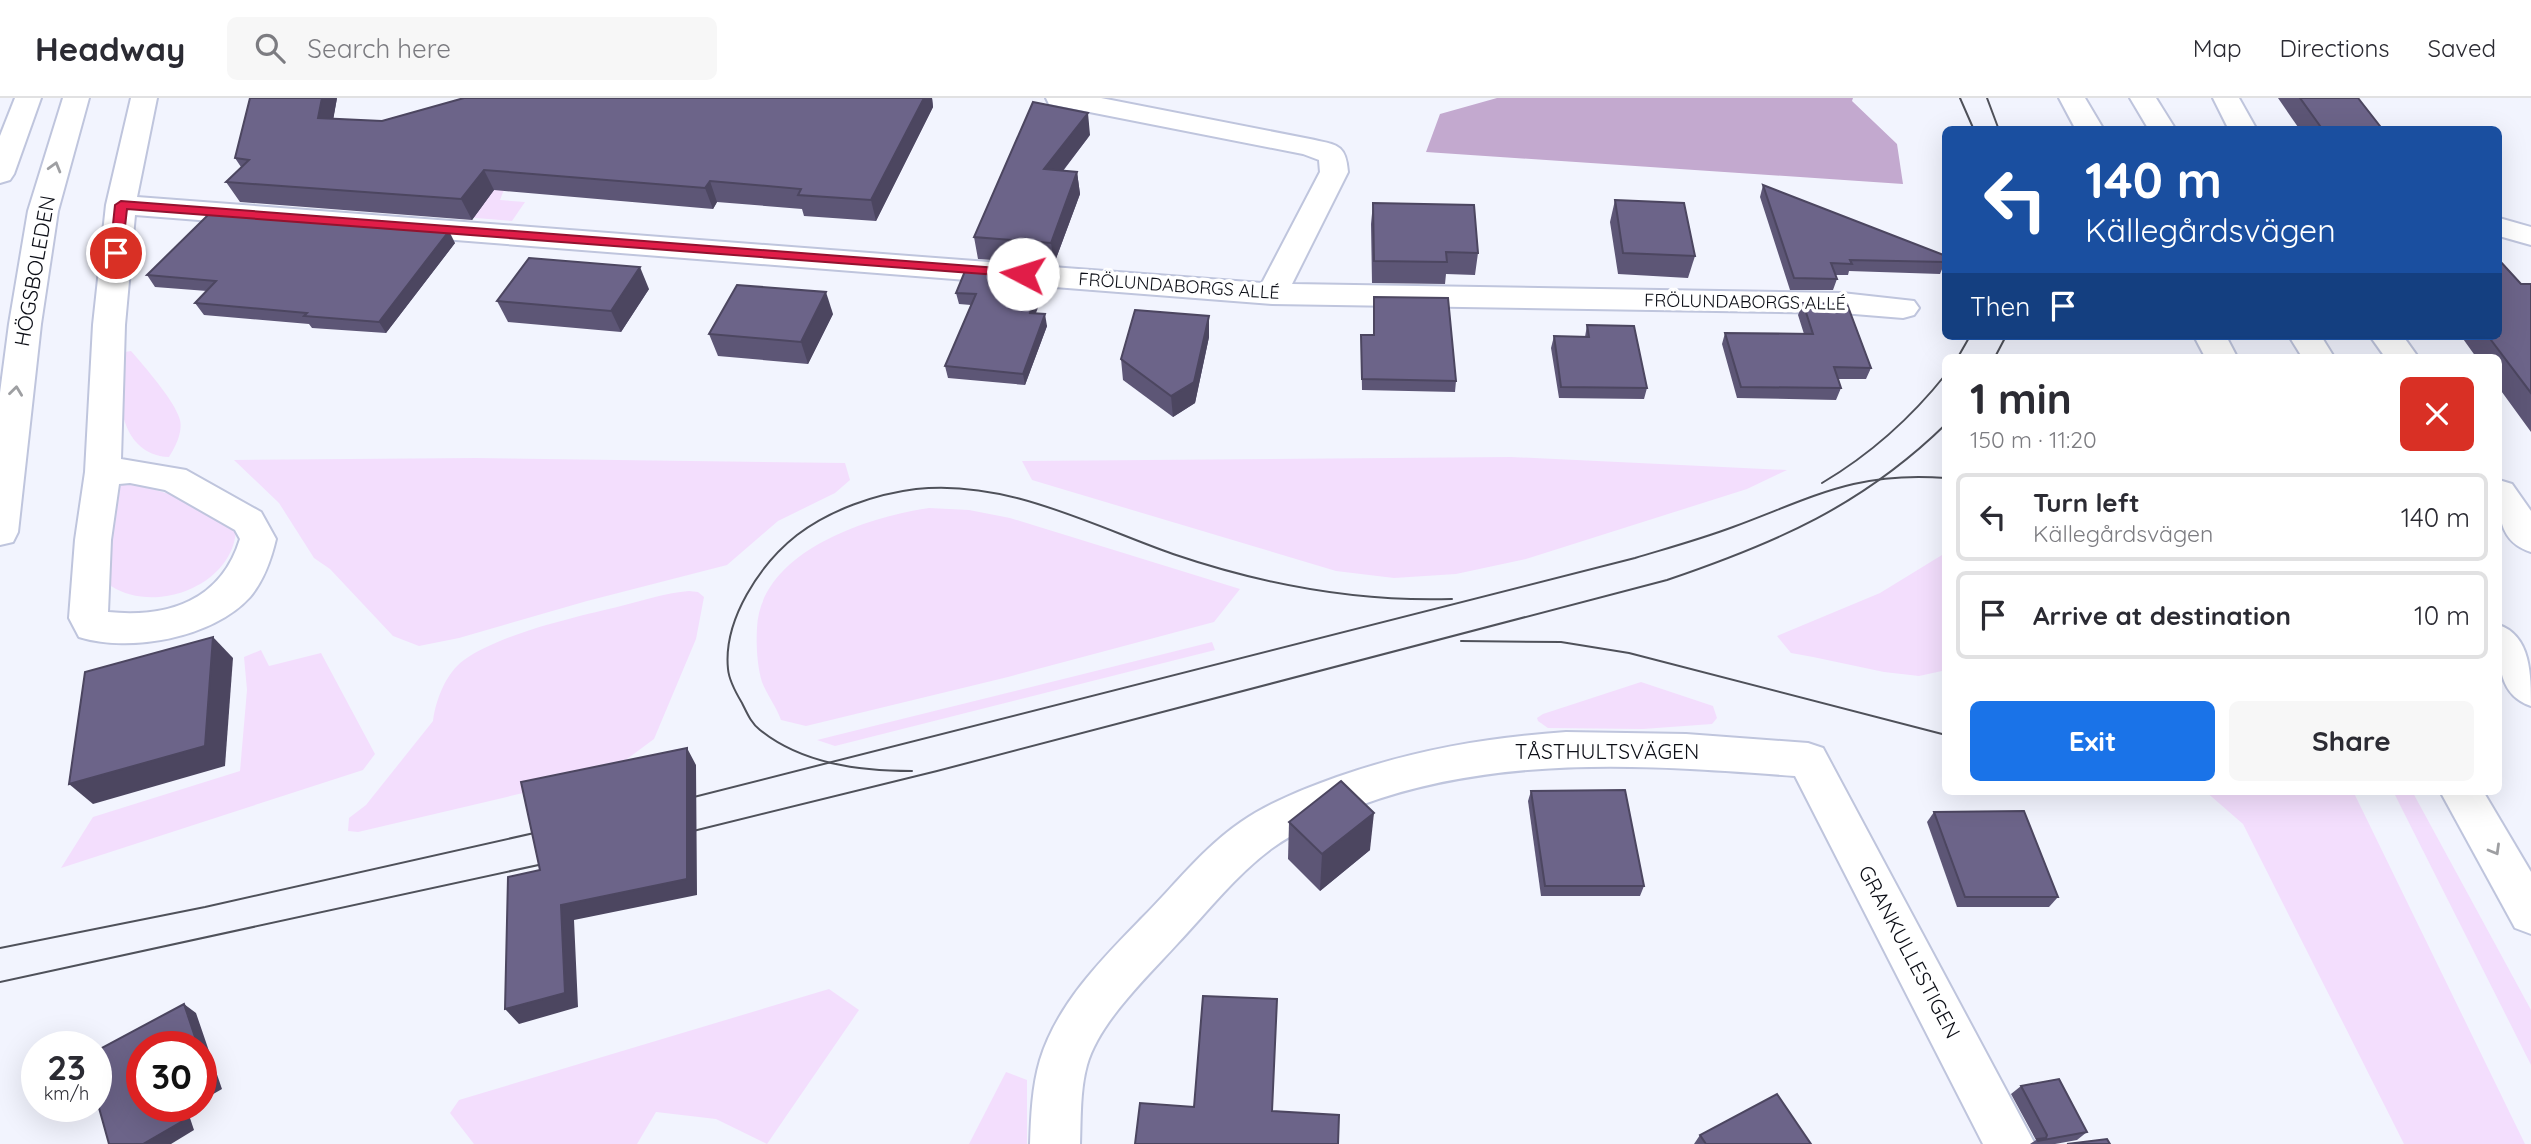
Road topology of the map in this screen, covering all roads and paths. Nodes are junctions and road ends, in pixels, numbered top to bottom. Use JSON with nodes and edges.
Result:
{"nodes":[{"id":1,"x":28,"y":98,"type":"edge"},
{"id":2,"x":76,"y":98,"type":"edge"},
{"id":3,"x":144,"y":98,"type":"edge"},
{"id":4,"x":1059,"y":98,"type":"edge"},
{"id":5,"x":2072,"y":98,"type":"edge"},
{"id":6,"x":2143,"y":98,"type":"edge"},
{"id":7,"x":2226,"y":98,"type":"edge"},
{"id":8,"x":2088,"y":126,"type":"edge"},
{"id":9,"x":2160,"y":126,"type":"edge"},
{"id":10,"x":2241,"y":126,"type":"edge"},
{"id":11,"x":0,"y":174,"type":"edge"},
{"id":12,"x":121,"y":205,"type":"junction"},
{"id":13,"x":2502,"y":228,"type":"edge"},
{"id":14,"x":2531,"y":236,"type":"edge"},
{"id":15,"x":1272,"y":295,"type":"junction"},
{"id":16,"x":1903,"y":308,"type":"dead end"},
{"id":17,"x":2389,"y":340,"type":"edge"},
{"id":18,"x":2400,"y":354,"type":"edge"},
{"id":19,"x":103,"y":472,"type":"junction"},
{"id":20,"x":2502,"y":497,"type":"edge"},
{"id":21,"x":0,"y":532,"type":"edge"},
{"id":22,"x":2531,"y":538,"type":"edge"},
{"id":23,"x":2502,"y":645,"type":"edge"},
{"id":24,"x":2531,"y":690,"type":"edge"},
{"id":25,"x":1808,"y":760,"type":"joint"},
{"id":26,"x":2463,"y":795,"type":"edge"},
{"id":27,"x":2531,"y":914,"type":"edge"},
{"id":28,"x":1055,"y":1144,"type":"edge"},
{"id":29,"x":2010,"y":1144,"type":"edge"}],
"edges":[{"from":1,"to":11,"type":"street"},
{"from":21,"to":2,"type":"street","name":"HÖGSBOLEDEN","one_way":true},
{"from":3,"to":12,"type":"street"},
{"from":4,"to":15,"type":"street"},
{"from":5,"to":8,"type":"street"},
{"from":6,"to":9,"type":"street"},
{"from":7,"to":10,"type":"street"},
{"from":12,"to":15,"type":"street","name":"FRÖLUNDABORGS ALLÉ"},
{"from":12,"to":19,"type":"street"},
{"from":13,"to":14,"type":"street"},
{"from":15,"to":16,"type":"street","name":"FRÖLUNDABORGS ALLÉ"},
{"from":17,"to":18,"type":"street"},
{"from":19,"to":19,"type":"street"},
{"from":20,"to":22,"type":"street"},
{"from":23,"to":24,"type":"street"},
{"from":25,"to":28,"type":"street","name":"TÅSTHULTSVÄGEN"},
{"from":25,"to":29,"type":"street","name":"GRANKULLESTIGEN"},
{"from":26,"to":27,"type":"street","one_way":true}]}
